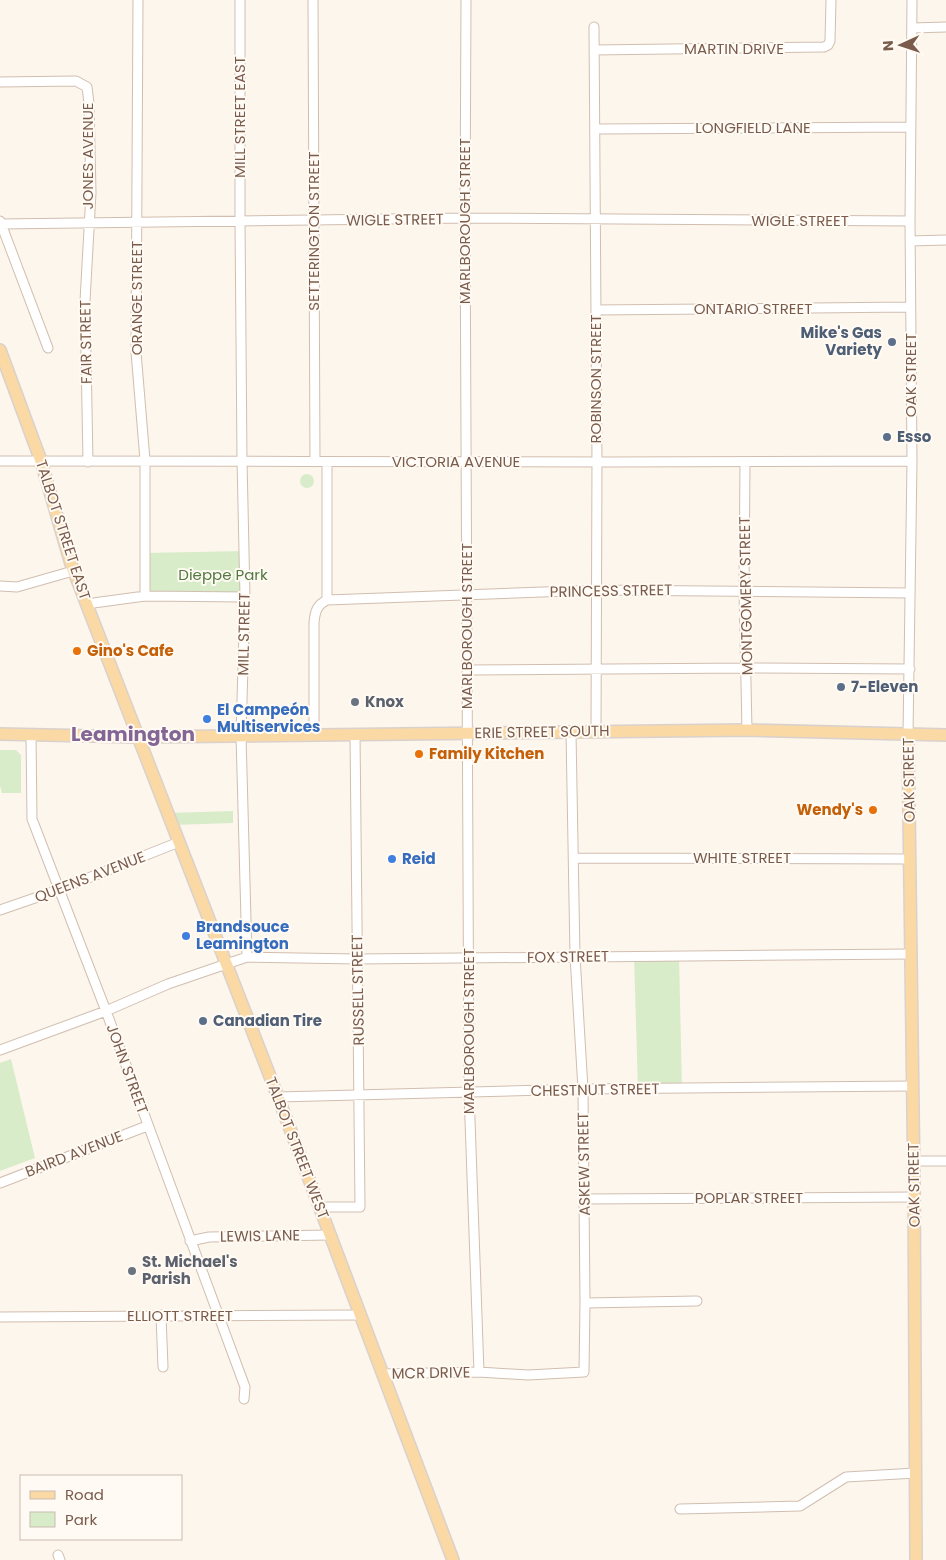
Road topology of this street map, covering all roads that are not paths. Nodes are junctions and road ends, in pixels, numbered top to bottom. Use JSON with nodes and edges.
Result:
{"nodes":[{"id":1,"x":138,"y":0,"type":"edge"},
{"id":2,"x":240,"y":0,"type":"edge"},
{"id":3,"x":313,"y":0,"type":"edge"},
{"id":4,"x":466,"y":0,"type":"edge"},
{"id":5,"x":831,"y":0,"type":"edge"},
{"id":6,"x":912,"y":0,"type":"edge"},
{"id":7,"x":594,"y":27,"type":"dead end"},
{"id":8,"x":912,"y":28,"type":"junction"},
{"id":9,"x":946,"y":28,"type":"edge"},
{"id":10,"x":594,"y":50,"type":"junction"},
{"id":11,"x":0,"y":82,"type":"edge"},
{"id":12,"x":910,"y":126,"type":"junction"},
{"id":13,"x":595,"y":129,"type":"junction"},
{"id":14,"x":465,"y":218,"type":"junction"},
{"id":15,"x":240,"y":220,"type":"junction"},
{"id":16,"x":595,"y":220,"type":"junction"},
{"id":17,"x":314,"y":221,"type":"junction"},
{"id":18,"x":138,"y":222,"type":"junction"},
{"id":19,"x":910,"y":222,"type":"junction"},
{"id":20,"x":0,"y":223,"type":"edge"},
{"id":21,"x":88,"y":223,"type":"junction"},
{"id":22,"x":946,"y":240,"type":"edge"},
{"id":23,"x":910,"y":241,"type":"junction"},
{"id":24,"x":910,"y":307,"type":"junction"},
{"id":25,"x":596,"y":310,"type":"junction"},
{"id":26,"x":48,"y":348,"type":"dead end"},
{"id":27,"x":0,"y":350,"type":"edge"},
{"id":28,"x":145,"y":460,"type":"junction"},
{"id":29,"x":242,"y":460,"type":"junction"},
{"id":30,"x":0,"y":461,"type":"edge"},
{"id":31,"x":41,"y":461,"type":"junction"},
{"id":32,"x":912,"y":461,"type":"junction"},
{"id":33,"x":88,"y":462,"type":"junction"},
{"id":34,"x":315,"y":462,"type":"junction"},
{"id":35,"x":467,"y":462,"type":"junction"},
{"id":36,"x":597,"y":462,"type":"junction"},
{"id":37,"x":745,"y":462,"type":"junction"},
{"id":38,"x":326,"y":463,"type":"junction"},
{"id":39,"x":73,"y":570,"type":"junction"},
{"id":40,"x":0,"y":586,"type":"edge"},
{"id":41,"x":597,"y":590,"type":"junction"},
{"id":42,"x":744,"y":590,"type":"junction"},
{"id":43,"x":910,"y":593,"type":"junction"},
{"id":44,"x":145,"y":596,"type":"junction"},
{"id":45,"x":466,"y":596,"type":"junction"},
{"id":46,"x":245,"y":597,"type":"junction"},
{"id":47,"x":327,"y":600,"type":"junction"},
{"id":48,"x":86,"y":604,"type":"junction"},
{"id":49,"x":746,"y":668,"type":"junction"},
{"id":50,"x":910,"y":669,"type":"junction"},
{"id":51,"x":467,"y":670,"type":"junction"},
{"id":52,"x":597,"y":670,"type":"junction"},
{"id":53,"x":747,"y":730,"type":"junction"},
{"id":54,"x":596,"y":731,"type":"junction"},
{"id":55,"x":571,"y":732,"type":"junction"},
{"id":56,"x":468,"y":733,"type":"junction"},
{"id":57,"x":0,"y":734,"type":"edge"},
{"id":58,"x":355,"y":734,"type":"junction"},
{"id":59,"x":31,"y":735,"type":"junction"},
{"id":60,"x":241,"y":735,"type":"junction"},
{"id":61,"x":314,"y":735,"type":"junction"},
{"id":62,"x":908,"y":735,"type":"junction"},
{"id":63,"x":946,"y":735,"type":"edge"},
{"id":64,"x":138,"y":737,"type":"junction"},
{"id":65,"x":179,"y":842,"type":"junction"},
{"id":66,"x":575,"y":858,"type":"junction"},
{"id":67,"x":910,"y":860,"type":"junction"},
{"id":68,"x":58,"y":890,"type":"junction"},
{"id":69,"x":0,"y":910,"type":"edge"},
{"id":70,"x":911,"y":954,"type":"junction"},
{"id":71,"x":576,"y":956,"type":"junction"},
{"id":72,"x":247,"y":957,"type":"junction"},
{"id":73,"x":469,"y":958,"type":"junction"},
{"id":74,"x":357,"y":959,"type":"junction"},
{"id":75,"x":226,"y":964,"type":"junction"},
{"id":76,"x":106,"y":1012,"type":"junction"},
{"id":77,"x":0,"y":1050,"type":"edge"},
{"id":78,"x":913,"y":1086,"type":"junction"},
{"id":79,"x":583,"y":1090,"type":"junction"},
{"id":80,"x":469,"y":1092,"type":"junction"},
{"id":81,"x":359,"y":1095,"type":"junction"},
{"id":82,"x":278,"y":1097,"type":"junction"},
{"id":83,"x":147,"y":1126,"type":"junction"},
{"id":84,"x":946,"y":1160,"type":"edge"},
{"id":85,"x":914,"y":1161,"type":"junction"},
{"id":86,"x":0,"y":1183,"type":"edge"},
{"id":87,"x":914,"y":1197,"type":"junction"},
{"id":88,"x":584,"y":1199,"type":"junction"},
{"id":89,"x":320,"y":1207,"type":"junction"},
{"id":90,"x":330,"y":1236,"type":"junction"},
{"id":91,"x":190,"y":1241,"type":"junction"},
{"id":92,"x":697,"y":1301,"type":"dead end"},
{"id":93,"x":585,"y":1304,"type":"junction"},
{"id":94,"x":161,"y":1315,"type":"junction"},
{"id":95,"x":361,"y":1315,"type":"junction"},
{"id":96,"x":220,"y":1316,"type":"junction"},
{"id":97,"x":0,"y":1318,"type":"edge"},
{"id":98,"x":163,"y":1367,"type":"dead end"},
{"id":99,"x":479,"y":1372,"type":"junction"},
{"id":100,"x":382,"y":1374,"type":"junction"},
{"id":101,"x":244,"y":1399,"type":"dead end"},
{"id":102,"x":916,"y":1473,"type":"junction"},
{"id":103,"x":680,"y":1509,"type":"dead end"},
{"id":104,"x":453,"y":1560,"type":"edge"},
{"id":105,"x":916,"y":1560,"type":"edge"}],
"edges":[{"from":1,"to":18,"type":"street","name":"ORANGE STREET"},
{"from":2,"to":15,"type":"street","name":"MILL STREET EAST"},
{"from":3,"to":17,"type":"street","name":"SETTERINGTON STREET"},
{"from":4,"to":14,"type":"street","name":"MARLBOROUGH STREET"},
{"from":5,"to":10,"type":"street","name":"MARTIN DRIVE"},
{"from":6,"to":8,"type":"street","name":"OAK STREET"},
{"from":7,"to":10,"type":"street","name":"ROBINSON STREET"},
{"from":8,"to":9,"type":"street"},
{"from":8,"to":12,"type":"street","name":"OAK STREET"},
{"from":10,"to":13,"type":"street","name":"ROBINSON STREET"},
{"from":11,"to":21,"type":"street","name":"JONES AVENUE"},
{"from":12,"to":13,"type":"street","name":"LONGFIELD LANE"},
{"from":12,"to":19,"type":"street","name":"OAK STREET"},
{"from":13,"to":16,"type":"street","name":"ROBINSON STREET"},
{"from":14,"to":16,"type":"street","name":"WIGLE STREET"},
{"from":14,"to":17,"type":"street","name":"WIGLE STREET"},
{"from":14,"to":35,"type":"street","name":"MARLBOROUGH STREET"},
{"from":15,"to":17,"type":"street","name":"WIGLE STREET"},
{"from":15,"to":18,"type":"street","name":"WIGLE STREET"},
{"from":15,"to":29,"type":"street","name":"MILL STREET"},
{"from":16,"to":19,"type":"street","name":"WIGLE STREET"},
{"from":16,"to":25,"type":"street","name":"ROBINSON STREET"},
{"from":17,"to":34,"type":"street","name":"SETTERINGTON STREET"},
{"from":18,"to":21,"type":"street","name":"WIGLE STREET"},
{"from":18,"to":28,"type":"street","name":"ORANGE STREET"},
{"from":19,"to":23,"type":"street","name":"OAK STREET"},
{"from":20,"to":21,"type":"street","name":"WIGLE STREET"},
{"from":20,"to":26,"type":"street"},
{"from":21,"to":33,"type":"street","name":"FAIR STREET"},
{"from":22,"to":23,"type":"street"},
{"from":23,"to":24,"type":"street","name":"OAK STREET"},
{"from":24,"to":25,"type":"street","name":"ONTARIO STREET"},
{"from":24,"to":32,"type":"street","name":"OAK STREET"},
{"from":25,"to":36,"type":"street","name":"ROBINSON STREET"},
{"from":27,"to":31,"type":"main road","name":"TALBOT STREET EAST"},
{"from":28,"to":29,"type":"street","name":"VICTORIA AVENUE"},
{"from":28,"to":33,"type":"street","name":"VICTORIA AVENUE"},
{"from":28,"to":44,"type":"street","name":"ORANGE STREET"},
{"from":29,"to":34,"type":"street","name":"VICTORIA AVENUE"},
{"from":29,"to":46,"type":"street","name":"MILL STREET"},
{"from":30,"to":31,"type":"street","name":"VICTORIA AVENUE"},
{"from":31,"to":33,"type":"street","name":"VICTORIA AVENUE"},
{"from":31,"to":39,"type":"main road","name":"TALBOT STREET EAST"},
{"from":32,"to":37,"type":"street","name":"VICTORIA AVENUE"},
{"from":32,"to":43,"type":"street","name":"OAK STREET"},
{"from":34,"to":38,"type":"street","name":"VICTORIA AVENUE"},
{"from":35,"to":36,"type":"street","name":"VICTORIA AVENUE"},
{"from":35,"to":38,"type":"street","name":"VICTORIA AVENUE"},
{"from":35,"to":45,"type":"street","name":"MARLBOROUGH STREET"},
{"from":36,"to":37,"type":"street","name":"VICTORIA AVENUE"},
{"from":36,"to":41,"type":"street","name":"ROBINSON STREET"},
{"from":37,"to":42,"type":"street","name":"MONTGOMERY STREET"},
{"from":38,"to":47,"type":"street"},
{"from":39,"to":40,"type":"street"},
{"from":39,"to":48,"type":"main road","name":"TALBOT STREET EAST"},
{"from":41,"to":42,"type":"street","name":"PRINCESS STREET"},
{"from":41,"to":45,"type":"street","name":"PRINCESS STREET"},
{"from":41,"to":52,"type":"street","name":"ROBINSON STREET"},
{"from":42,"to":43,"type":"street","name":"PRINCESS STREET"},
{"from":42,"to":49,"type":"street","name":"MONTGOMERY STREET"},
{"from":43,"to":50,"type":"street","name":"OAK STREET"},
{"from":44,"to":46,"type":"street"},
{"from":44,"to":48,"type":"street"},
{"from":45,"to":47,"type":"street","name":"PRINCESS STREET"},
{"from":45,"to":51,"type":"street","name":"MARLBOROUGH STREET"},
{"from":46,"to":60,"type":"street","name":"MILL STREET"},
{"from":47,"to":61,"type":"street"},
{"from":48,"to":64,"type":"main road","name":"TALBOT STREET EAST"},
{"from":49,"to":50,"type":"street"},
{"from":49,"to":52,"type":"street"},
{"from":49,"to":53,"type":"street","name":"MONTGOMERY STREET"},
{"from":50,"to":62,"type":"street","name":"OAK STREET"},
{"from":51,"to":52,"type":"street"},
{"from":51,"to":56,"type":"street","name":"MARLBOROUGH STREET"},
{"from":52,"to":54,"type":"street","name":"ROBINSON STREET"},
{"from":53,"to":54,"type":"main road","name":"ERIE STREET SOUTH"},
{"from":53,"to":62,"type":"main road","name":"ERIE STREET SOUTH"},
{"from":54,"to":55,"type":"main road","name":"ERIE STREET SOUTH"},
{"from":55,"to":56,"type":"main road","name":"ERIE STREET SOUTH"},
{"from":55,"to":66,"type":"street","name":"ASKEW STREET"},
{"from":56,"to":58,"type":"main road","name":"ERIE STREET SOUTH"},
{"from":56,"to":73,"type":"street","name":"MARLBOROUGH STREET"},
{"from":57,"to":59,"type":"main road","name":"ERIE STREET SOUTH"},
{"from":58,"to":61,"type":"main road","name":"ERIE STREET SOUTH"},
{"from":58,"to":74,"type":"street","name":"RUSSELL STREET"},
{"from":59,"to":64,"type":"main road","name":"ERIE STREET SOUTH"},
{"from":59,"to":68,"type":"street","name":"JOHN STREET"},
{"from":60,"to":61,"type":"main road","name":"ERIE STREET SOUTH"},
{"from":60,"to":64,"type":"main road","name":"ERIE STREET SOUTH"},
{"from":60,"to":72,"type":"street","name":"MILL STREET"},
{"from":62,"to":63,"type":"main road","name":"ERIE STREET SOUTH"},
{"from":62,"to":67,"type":"main road","name":"OAK STREET"},
{"from":64,"to":65,"type":"main road","name":"TALBOT STREET WEST"},
{"from":65,"to":68,"type":"street","name":"QUEENS AVENUE"},
{"from":65,"to":75,"type":"main road","name":"TALBOT STREET WEST"},
{"from":66,"to":67,"type":"street","name":"WHITE STREET"},
{"from":66,"to":71,"type":"street","name":"ASKEW STREET"},
{"from":67,"to":70,"type":"main road","name":"OAK STREET"},
{"from":68,"to":69,"type":"street","name":"QUEENS AVENUE"},
{"from":68,"to":76,"type":"street","name":"JOHN STREET"},
{"from":70,"to":71,"type":"street","name":"FOX STREET"},
{"from":70,"to":78,"type":"main road","name":"OAK STREET"},
{"from":71,"to":73,"type":"street","name":"FOX STREET"},
{"from":71,"to":79,"type":"street","name":"ASKEW STREET"},
{"from":72,"to":74,"type":"street","name":"FOX STREET"},
{"from":72,"to":75,"type":"street","name":"FOX STREET"},
{"from":73,"to":74,"type":"street","name":"FOX STREET"},
{"from":73,"to":80,"type":"street","name":"MARLBOROUGH STREET"},
{"from":74,"to":81,"type":"street","name":"RUSSELL STREET"},
{"from":75,"to":76,"type":"street","name":"FOX STREET"},
{"from":75,"to":82,"type":"main road","name":"TALBOT STREET WEST"},
{"from":76,"to":77,"type":"street","name":"FOX STREET"},
{"from":76,"to":83,"type":"street","name":"JOHN STREET"},
{"from":78,"to":79,"type":"street","name":"CHESTNUT STREET"},
{"from":78,"to":85,"type":"main road","name":"OAK STREET"},
{"from":79,"to":80,"type":"street","name":"CHESTNUT STREET"},
{"from":79,"to":88,"type":"street","name":"ASKEW STREET"},
{"from":80,"to":81,"type":"street","name":"CHESTNUT STREET"},
{"from":80,"to":99,"type":"street","name":"MARLBOROUGH STREET"},
{"from":81,"to":82,"type":"street","name":"CHESTNUT STREET"},
{"from":81,"to":89,"type":"street","name":"RUSSELL STREET"},
{"from":82,"to":89,"type":"main road","name":"TALBOT STREET WEST"},
{"from":83,"to":86,"type":"street","name":"BAIRD AVENUE"},
{"from":83,"to":91,"type":"street","name":"JOHN STREET"},
{"from":84,"to":85,"type":"street"},
{"from":85,"to":87,"type":"main road","name":"OAK STREET"},
{"from":87,"to":88,"type":"street","name":"POPLAR STREET"},
{"from":87,"to":102,"type":"main road","name":"OAK STREET"},
{"from":88,"to":93,"type":"street","name":"ASKEW STREET"},
{"from":89,"to":90,"type":"main road","name":"TALBOT STREET WEST"},
{"from":90,"to":91,"type":"street","name":"LEWIS LANE"},
{"from":90,"to":95,"type":"main road","name":"TALBOT STREET WEST"},
{"from":91,"to":96,"type":"street","name":"JOHN STREET"},
{"from":92,"to":93,"type":"street"},
{"from":93,"to":99,"type":"street","name":"ASKEW STREET"},
{"from":94,"to":96,"type":"street","name":"ELLIOTT STREET"},
{"from":94,"to":97,"type":"street","name":"ELLIOTT STREET"},
{"from":94,"to":98,"type":"street"},
{"from":95,"to":96,"type":"street","name":"ELLIOTT STREET"},
{"from":95,"to":100,"type":"main road","name":"TALBOT STREET WEST"},
{"from":96,"to":101,"type":"street","name":"JOHN STREET"},
{"from":99,"to":100,"type":"street","name":"MCR DRIVE"},
{"from":100,"to":104,"type":"main road","name":"TALBOT STREET WEST"},
{"from":102,"to":103,"type":"street"},
{"from":102,"to":105,"type":"main road","name":"OAK STREET"}]}
